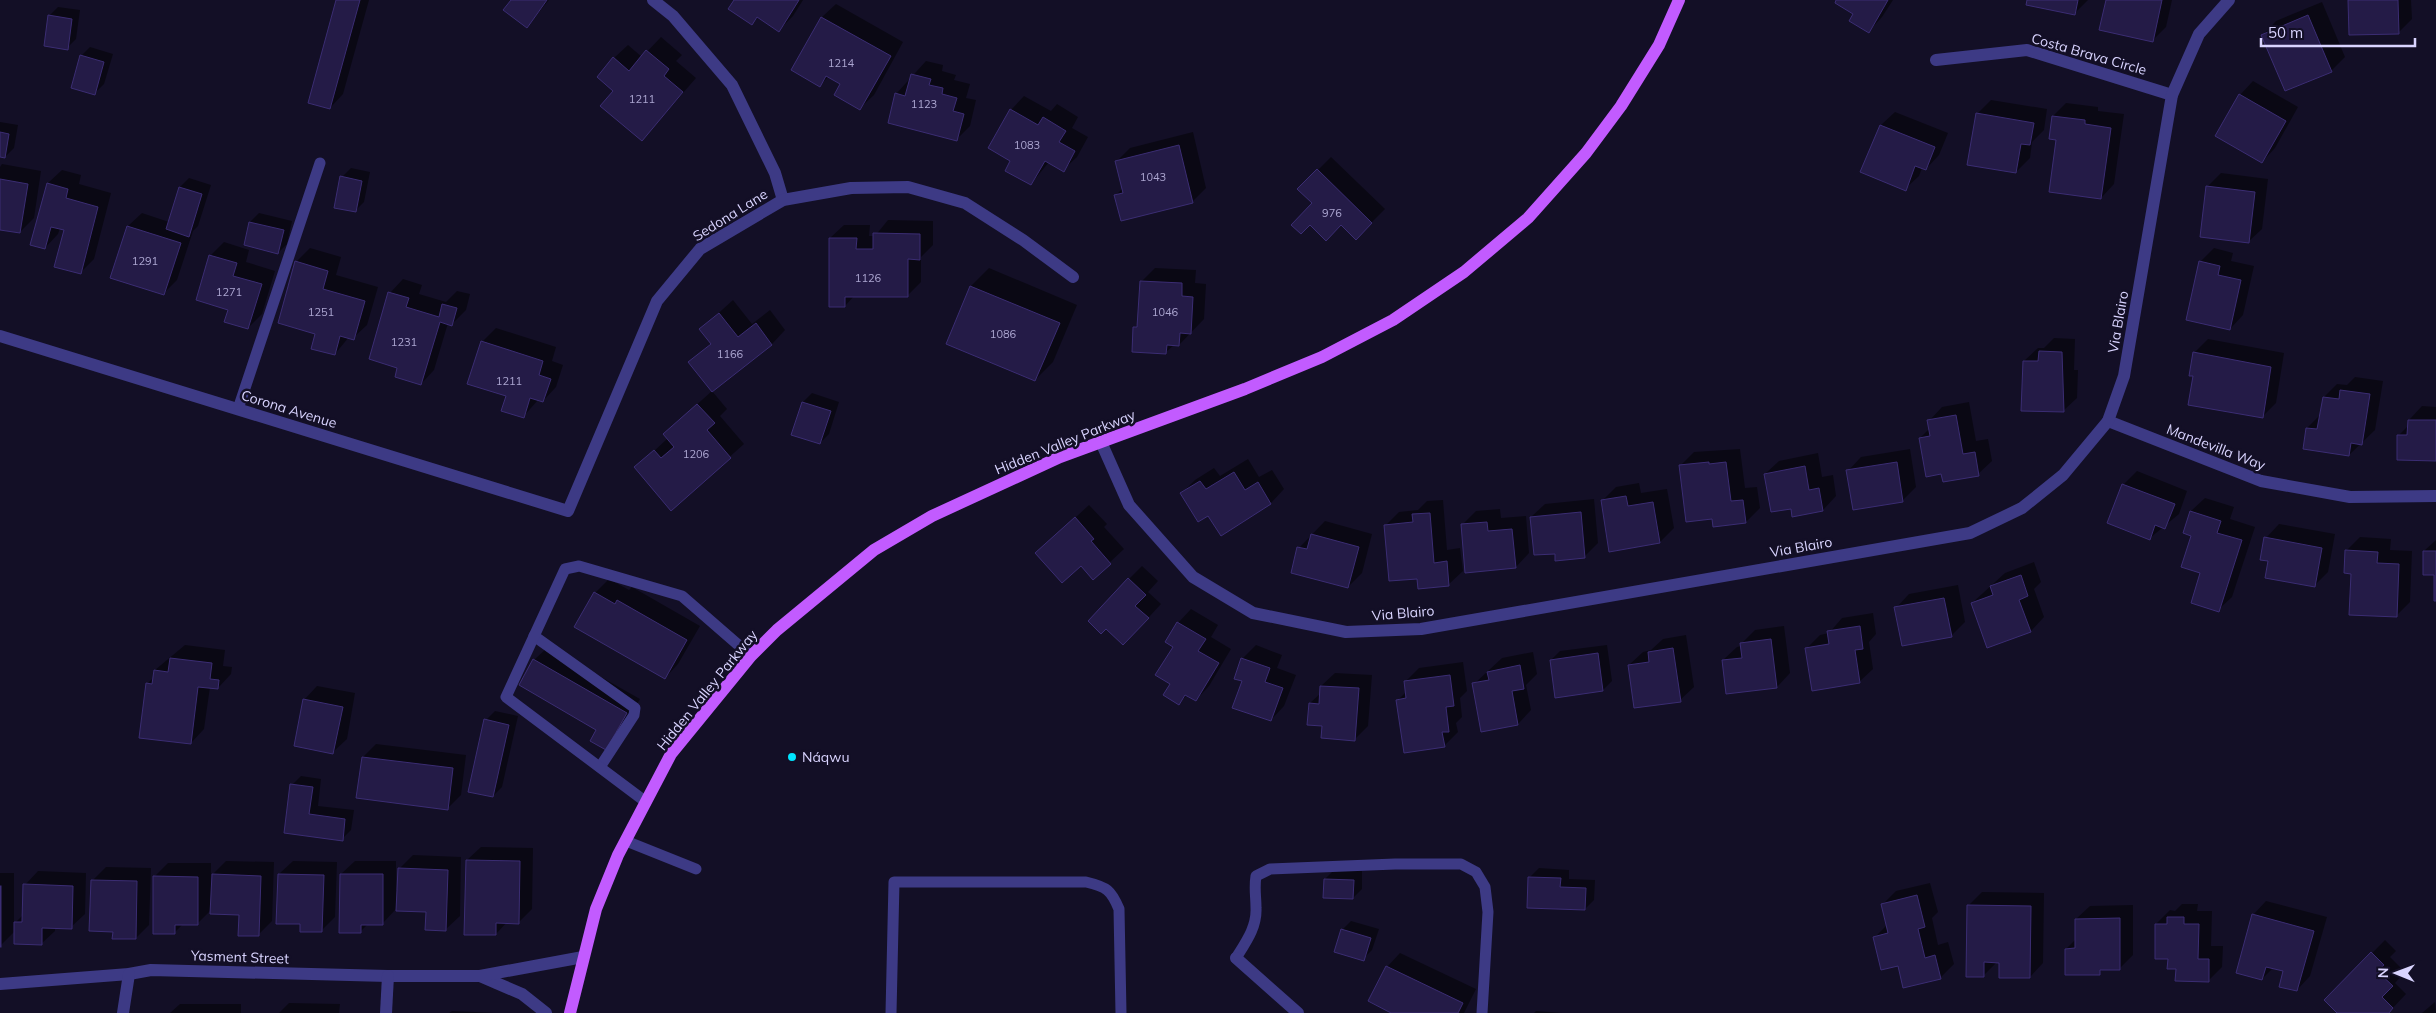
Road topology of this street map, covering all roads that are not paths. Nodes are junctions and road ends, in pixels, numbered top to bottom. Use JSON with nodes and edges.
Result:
{"nodes":[{"id":1,"x":653,"y":0,"type":"edge"},
{"id":2,"x":1679,"y":0,"type":"edge"},
{"id":3,"x":2229,"y":0,"type":"edge"},
{"id":4,"x":1936,"y":60,"type":"dead end"},
{"id":5,"x":2172,"y":95,"type":"junction"},
{"id":6,"x":320,"y":163,"type":"dead end"},
{"id":7,"x":782,"y":200,"type":"junction"},
{"id":8,"x":1073,"y":277,"type":"dead end"},
{"id":9,"x":0,"y":336,"type":"edge"},
{"id":10,"x":238,"y":409,"type":"junction"},
{"id":11,"x":2108,"y":421,"type":"junction"},
{"id":12,"x":1101,"y":442,"type":"junction"},
{"id":13,"x":2436,"y":496,"type":"edge"},
{"id":14,"x":568,"y":511,"type":"joint"},
{"id":15,"x":534,"y":636,"type":"junction"},
{"id":16,"x":751,"y":656,"type":"junction"},
{"id":17,"x":600,"y":767,"type":"junction"},
{"id":18,"x":646,"y":802,"type":"junction"},
{"id":19,"x":626,"y":842,"type":"junction"},
{"id":20,"x":696,"y":869,"type":"dead end"},
{"id":21,"x":583,"y":957,"type":"junction"},
{"id":22,"x":1236,"y":958,"type":"joint"},
{"id":23,"x":129,"y":974,"type":"junction"},
{"id":24,"x":388,"y":976,"type":"junction"},
{"id":25,"x":480,"y":976,"type":"junction"},
{"id":26,"x":0,"y":984,"type":"edge"},
{"id":27,"x":123,"y":1013,"type":"edge"},
{"id":28,"x":386,"y":1013,"type":"edge"},
{"id":29,"x":546,"y":1013,"type":"edge"},
{"id":30,"x":570,"y":1013,"type":"edge"},
{"id":31,"x":891,"y":1013,"type":"edge"},
{"id":32,"x":1121,"y":1013,"type":"edge"},
{"id":33,"x":1298,"y":1013,"type":"edge"},
{"id":34,"x":1482,"y":1013,"type":"edge"}],
"edges":[{"from":1,"to":7,"type":"street"},
{"from":2,"to":12,"type":"main road","name":"Hidden Valley Parkway"},
{"from":3,"to":5,"type":"street","name":"Via Blairo"},
{"from":4,"to":5,"type":"street","name":"Costa Brava Circle"},
{"from":5,"to":11,"type":"street","name":"Via Blairo"},
{"from":6,"to":10,"type":"lane"},
{"from":7,"to":8,"type":"street","name":"Sedona Lane"},
{"from":7,"to":14,"type":"street","name":"Sedona Lane"},
{"from":9,"to":10,"type":"street","name":"Corona Avenue"},
{"from":10,"to":14,"type":"street","name":"Corona Avenue"},
{"from":11,"to":12,"type":"street","name":"Via Blairo"},
{"from":11,"to":13,"type":"street","name":"Mandevilla Way"},
{"from":12,"to":16,"type":"main road","name":"Hidden Valley Parkway"},
{"from":15,"to":16,"type":"lane"},
{"from":15,"to":17,"type":"lane"},
{"from":15,"to":17,"type":"lane"},
{"from":16,"to":18,"type":"main road","name":"Hidden Valley Parkway"},
{"from":17,"to":18,"type":"lane"},
{"from":18,"to":19,"type":"main road","name":"Hidden Valley Parkway"},
{"from":19,"to":20,"type":"lane"},
{"from":19,"to":21,"type":"main road","name":"Hidden Valley Parkway"},
{"from":21,"to":25,"type":"street","name":"Yasment Street"},
{"from":21,"to":30,"type":"main road","name":"Hidden Valley Parkway"},
{"from":22,"to":33,"type":"street"},
{"from":22,"to":34,"type":"lane"},
{"from":23,"to":24,"type":"street","name":"Yasment Street"},
{"from":23,"to":26,"type":"street","name":"Yasment Street"},
{"from":23,"to":27,"type":"street"},
{"from":24,"to":25,"type":"street","name":"Yasment Street"},
{"from":24,"to":28,"type":"street"},
{"from":25,"to":29,"type":"street","name":"Yasment Street"},
{"from":31,"to":32,"type":"lane"}]}
